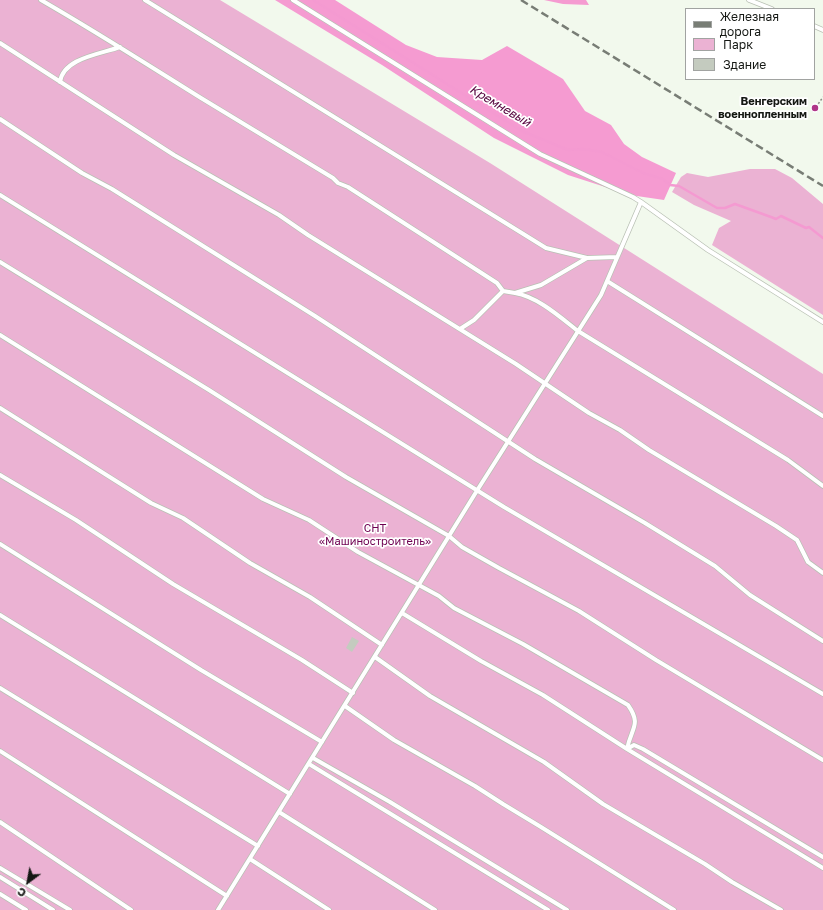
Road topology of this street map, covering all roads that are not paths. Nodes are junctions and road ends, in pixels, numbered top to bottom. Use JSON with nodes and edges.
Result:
{"nodes":[{"id":1,"x":41,"y":0,"type":"edge"},
{"id":2,"x":145,"y":0,"type":"edge"},
{"id":3,"x":293,"y":0,"type":"edge"},
{"id":4,"x":749,"y":0,"type":"edge"},
{"id":5,"x":769,"y":8,"type":"edge"},
{"id":6,"x":0,"y":43,"type":"edge"},
{"id":7,"x":120,"y":46,"type":"junction"},
{"id":8,"x":60,"y":82,"type":"junction"},
{"id":9,"x":0,"y":119,"type":"edge"},
{"id":10,"x":0,"y":195,"type":"edge"},
{"id":11,"x":641,"y":202,"type":"junction"},
{"id":12,"x":617,"y":257,"type":"junction"},
{"id":13,"x":587,"y":258,"type":"junction"},
{"id":14,"x":0,"y":262,"type":"edge"},
{"id":15,"x":607,"y":281,"type":"junction"},
{"id":16,"x":503,"y":291,"type":"junction"},
{"id":17,"x":515,"y":293,"type":"junction"},
{"id":18,"x":823,"y":322,"type":"edge"},
{"id":19,"x":460,"y":329,"type":"junction"},
{"id":20,"x":578,"y":331,"type":"junction"},
{"id":21,"x":0,"y":335,"type":"edge"},
{"id":22,"x":545,"y":383,"type":"junction"},
{"id":23,"x":0,"y":408,"type":"edge"},
{"id":24,"x":823,"y":416,"type":"edge"},
{"id":25,"x":508,"y":442,"type":"junction"},
{"id":26,"x":0,"y":475,"type":"edge"},
{"id":27,"x":823,"y":486,"type":"edge"},
{"id":28,"x":478,"y":490,"type":"junction"},
{"id":29,"x":449,"y":536,"type":"junction"},
{"id":30,"x":0,"y":544,"type":"edge"},
{"id":31,"x":823,"y":573,"type":"edge"},
{"id":32,"x":419,"y":586,"type":"junction"},
{"id":33,"x":402,"y":613,"type":"junction"},
{"id":34,"x":0,"y":615,"type":"edge"},
{"id":35,"x":823,"y":641,"type":"edge"},
{"id":36,"x":382,"y":645,"type":"junction"},
{"id":37,"x":374,"y":657,"type":"junction"},
{"id":38,"x":0,"y":688,"type":"edge"},
{"id":39,"x":353,"y":693,"type":"junction"},
{"id":40,"x":823,"y":694,"type":"edge"},
{"id":41,"x":345,"y":706,"type":"junction"},
{"id":42,"x":322,"y":742,"type":"junction"},
{"id":43,"x":627,"y":749,"type":"junction"},
{"id":44,"x":0,"y":751,"type":"edge"},
{"id":45,"x":313,"y":758,"type":"junction"},
{"id":46,"x":823,"y":760,"type":"edge"},
{"id":47,"x":309,"y":764,"type":"junction"},
{"id":48,"x":290,"y":794,"type":"junction"},
{"id":49,"x":279,"y":812,"type":"junction"},
{"id":50,"x":0,"y":822,"type":"edge"},
{"id":51,"x":258,"y":846,"type":"junction"},
{"id":52,"x":823,"y":857,"type":"edge"},
{"id":53,"x":250,"y":860,"type":"junction"},
{"id":54,"x":0,"y":868,"type":"edge"},
{"id":55,"x":823,"y":868,"type":"edge"},
{"id":56,"x":0,"y":877,"type":"edge"},
{"id":57,"x":0,"y":894,"type":"edge"},
{"id":58,"x":227,"y":896,"type":"junction"},
{"id":59,"x":19,"y":905,"type":"junction"},
{"id":60,"x":16,"y":910,"type":"edge"},
{"id":61,"x":26,"y":910,"type":"edge"},
{"id":62,"x":53,"y":910,"type":"edge"},
{"id":63,"x":70,"y":910,"type":"edge"},
{"id":64,"x":131,"y":910,"type":"edge"},
{"id":65,"x":219,"y":910,"type":"edge"},
{"id":66,"x":329,"y":910,"type":"edge"},
{"id":67,"x":435,"y":910,"type":"edge"},
{"id":68,"x":548,"y":910,"type":"edge"},
{"id":69,"x":566,"y":910,"type":"edge"},
{"id":70,"x":674,"y":910,"type":"edge"},
{"id":71,"x":781,"y":910,"type":"edge"}],
"edges":[{"from":1,"to":7,"type":"lane"},
{"from":2,"to":13,"type":"lane"},
{"from":3,"to":11,"type":"lane"},
{"from":4,"to":5,"type":"lane"},
{"from":6,"to":8,"type":"lane"},
{"from":7,"to":8,"type":"lane"},
{"from":7,"to":16,"type":"lane"},
{"from":8,"to":19,"type":"lane"},
{"from":9,"to":25,"type":"lane"},
{"from":10,"to":28,"type":"lane"},
{"from":11,"to":12,"type":"lane"},
{"from":11,"to":18,"type":"lane"},
{"from":12,"to":13,"type":"lane"},
{"from":12,"to":15,"type":"lane"},
{"from":13,"to":17,"type":"lane"},
{"from":14,"to":29,"type":"lane"},
{"from":15,"to":20,"type":"lane"},
{"from":15,"to":24,"type":"lane"},
{"from":16,"to":17,"type":"lane"},
{"from":16,"to":19,"type":"lane"},
{"from":17,"to":20,"type":"lane"},
{"from":19,"to":22,"type":"lane"},
{"from":20,"to":22,"type":"lane"},
{"from":20,"to":27,"type":"lane"},
{"from":21,"to":32,"type":"lane"},
{"from":22,"to":25,"type":"lane"},
{"from":22,"to":31,"type":"lane"},
{"from":23,"to":36,"type":"lane"},
{"from":25,"to":28,"type":"lane"},
{"from":25,"to":35,"type":"lane"},
{"from":26,"to":39,"type":"lane"},
{"from":28,"to":29,"type":"lane"},
{"from":28,"to":40,"type":"lane"},
{"from":29,"to":32,"type":"lane"},
{"from":29,"to":46,"type":"lane"},
{"from":30,"to":42,"type":"lane"},
{"from":32,"to":33,"type":"lane"},
{"from":32,"to":43,"type":"lane"},
{"from":33,"to":36,"type":"lane"},
{"from":33,"to":43,"type":"lane"},
{"from":34,"to":48,"type":"lane"},
{"from":36,"to":37,"type":"lane"},
{"from":37,"to":39,"type":"lane"},
{"from":37,"to":71,"type":"lane"},
{"from":38,"to":51,"type":"lane"},
{"from":39,"to":41,"type":"lane"},
{"from":41,"to":42,"type":"lane"},
{"from":41,"to":70,"type":"lane"},
{"from":42,"to":45,"type":"lane"},
{"from":43,"to":52,"type":"lane"},
{"from":43,"to":55,"type":"lane"},
{"from":44,"to":58,"type":"lane"},
{"from":45,"to":47,"type":"lane"},
{"from":45,"to":69,"type":"lane"},
{"from":47,"to":48,"type":"lane"},
{"from":47,"to":68,"type":"lane"},
{"from":48,"to":49,"type":"lane"},
{"from":49,"to":51,"type":"lane"},
{"from":49,"to":67,"type":"lane"},
{"from":50,"to":64,"type":"lane"},
{"from":51,"to":53,"type":"lane"},
{"from":53,"to":58,"type":"lane"},
{"from":53,"to":66,"type":"lane"},
{"from":54,"to":63,"type":"lane"},
{"from":56,"to":62,"type":"lane"},
{"from":57,"to":59,"type":"lane"},
{"from":58,"to":65,"type":"lane"},
{"from":59,"to":60,"type":"lane"},
{"from":59,"to":61,"type":"lane"}]}
